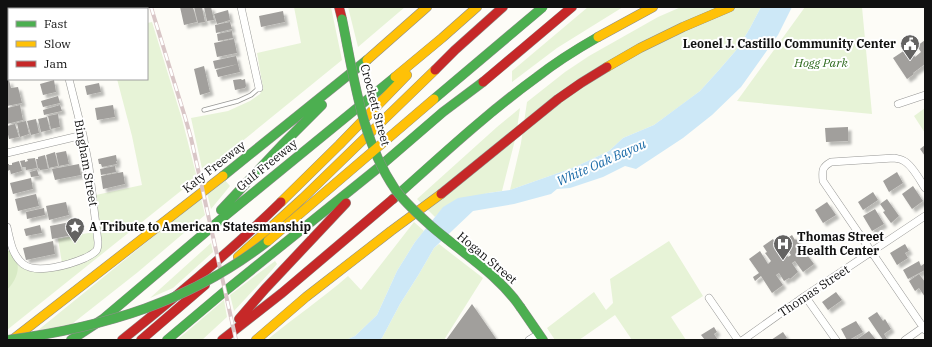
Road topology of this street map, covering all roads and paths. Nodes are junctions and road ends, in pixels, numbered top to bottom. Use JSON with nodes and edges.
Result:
{"nodes":[{"id":1,"x":241,"y":7,"type":"edge"},
{"id":2,"x":339,"y":7,"type":"edge"},
{"id":3,"x":427,"y":7,"type":"edge"},
{"id":4,"x":477,"y":7,"type":"edge"},
{"id":5,"x":503,"y":7,"type":"edge"},
{"id":6,"x":543,"y":7,"type":"edge"},
{"id":7,"x":572,"y":7,"type":"edge"},
{"id":8,"x":653,"y":7,"type":"edge"},
{"id":9,"x":730,"y":7,"type":"edge"},
{"id":10,"x":442,"y":38,"type":"junction"},
{"id":11,"x":371,"y":57,"type":"junction"},
{"id":12,"x":69,"y":80,"type":"edge"},
{"id":13,"x":259,"y":88,"type":"joint"},
{"id":14,"x":925,"y":95,"type":"edge"},
{"id":15,"x":898,"y":104,"type":"dead end"},
{"id":16,"x":204,"y":110,"type":"dead end"},
{"id":17,"x":82,"y":135,"type":"junction"},
{"id":18,"x":7,"y":153,"type":"edge"},
{"id":19,"x":378,"y":168,"type":"junction"},
{"id":20,"x":925,"y":188,"type":"edge"},
{"id":21,"x":406,"y":201,"type":"joint"},
{"id":22,"x":925,"y":216,"type":"edge"},
{"id":23,"x":7,"y":227,"type":"edge"},
{"id":24,"x":872,"y":252,"type":"junction"},
{"id":25,"x":171,"y":261,"type":"junction"},
{"id":26,"x":806,"y":296,"type":"junction"},
{"id":27,"x":709,"y":298,"type":"dead end"},
{"id":28,"x":924,"y":328,"type":"edge"},
{"id":29,"x":541,"y":337,"type":"edge"},
{"id":30,"x":8,"y":340,"type":"edge"},
{"id":31,"x":12,"y":340,"type":"edge"},
{"id":32,"x":71,"y":340,"type":"edge"},
{"id":33,"x":122,"y":340,"type":"edge"},
{"id":34,"x":141,"y":340,"type":"edge"},
{"id":35,"x":167,"y":340,"type":"edge"},
{"id":36,"x":221,"y":340,"type":"edge"},
{"id":37,"x":256,"y":340,"type":"edge"},
{"id":38,"x":529,"y":340,"type":"edge"},
{"id":39,"x":738,"y":340,"type":"edge"},
{"id":40,"x":743,"y":340,"type":"edge"},
{"id":41,"x":836,"y":340,"type":"edge"},
{"id":42,"x":905,"y":340,"type":"edge"}],
"edges":[{"from":1,"to":13,"type":"street"},
{"from":2,"to":21,"type":"main road","name":"Crockett Street","bridge":true},
{"from":3,"to":11,"type":"main road","name":"Katy Freeway"},
{"from":4,"to":10,"type":"main road","name":"Gulf Freeway"},
{"from":5,"to":34,"type":"main road"},
{"from":6,"to":30,"type":"main road","bridge":true},
{"from":7,"to":19,"type":"main road"},
{"from":8,"to":36,"type":"main road"},
{"from":9,"to":37,"type":"main road"},
{"from":10,"to":25,"type":"main road","name":"Gulf Freeway"},
{"from":10,"to":33,"type":"main road"},
{"from":11,"to":25,"type":"main road"},
{"from":11,"to":31,"type":"main road","name":"Katy Freeway"},
{"from":12,"to":17,"type":"street","name":"Bingham Street"},
{"from":13,"to":16,"type":"lane"},
{"from":14,"to":15,"type":"street"},
{"from":17,"to":18,"type":"street"},
{"from":17,"to":23,"type":"street","name":"Bingham Street"},
{"from":19,"to":35,"type":"main road"},
{"from":19,"to":36,"type":"main road"},
{"from":20,"to":24,"type":"street"},
{"from":21,"to":29,"type":"main road","name":"Hogan Street","bridge":true},
{"from":22,"to":24,"type":"street","name":"Thomas Street"},
{"from":24,"to":26,"type":"street","name":"Thomas Street"},
{"from":24,"to":28,"type":"street"},
{"from":25,"to":32,"type":"main road","name":"Gulf Freeway"},
{"from":26,"to":40,"type":"street","name":"Thomas Street"},
{"from":26,"to":41,"type":"street"},
{"from":27,"to":39,"type":"street"},
{"from":28,"to":42,"type":"street"},
{"from":29,"to":38,"type":"street"}]}
